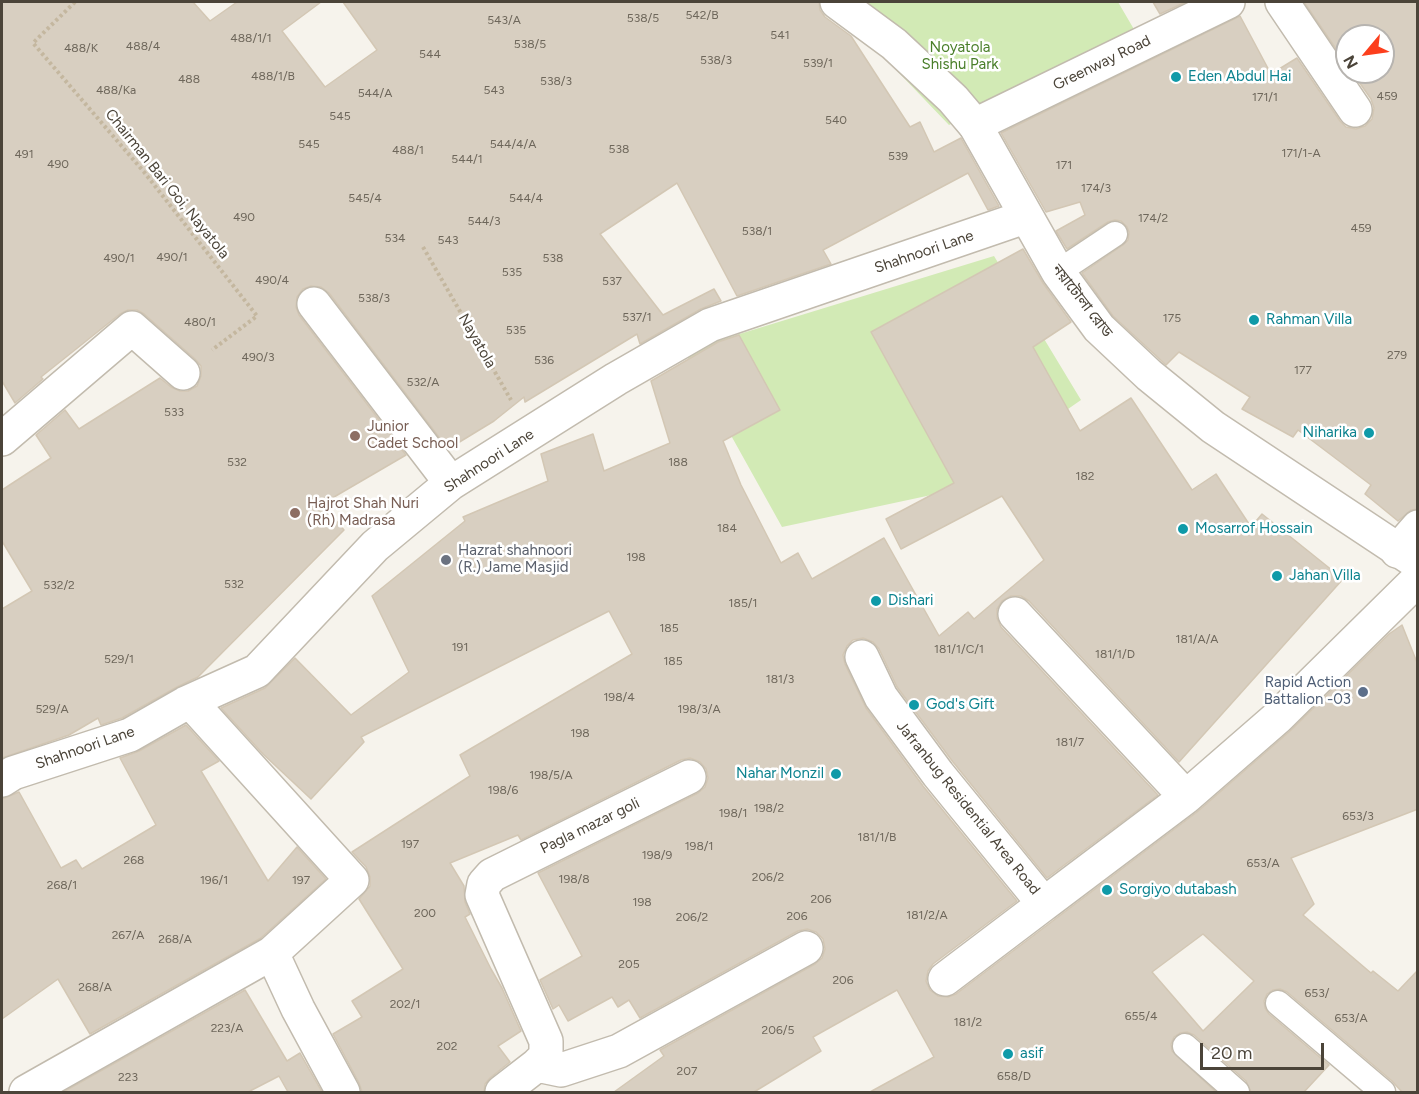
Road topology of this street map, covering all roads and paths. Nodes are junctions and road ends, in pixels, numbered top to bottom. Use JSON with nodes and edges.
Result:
{"nodes":[{"id":1,"x":75,"y":2,"type":"edge"},
{"id":2,"x":837,"y":2,"type":"edge"},
{"id":3,"x":1228,"y":2,"type":"edge"},
{"id":4,"x":1282,"y":2,"type":"edge"},
{"id":5,"x":1355,"y":110,"type":"dead end"},
{"id":6,"x":975,"y":125,"type":"junction"},
{"id":7,"x":1025,"y":217,"type":"junction"},
{"id":8,"x":1115,"y":234,"type":"dead end"},
{"id":9,"x":423,"y":247,"type":"dead end"},
{"id":10,"x":1058,"y":272,"type":"junction"},
{"id":11,"x":314,"y":304,"type":"dead end"},
{"id":12,"x":183,"y":373,"type":"joint"},
{"id":13,"x":530,"y":434,"type":"junction"},
{"id":14,"x":2,"y":439,"type":"edge"},
{"id":15,"x":451,"y":483,"type":"junction"},
{"id":16,"x":1418,"y":527,"type":"edge"},
{"id":17,"x":1407,"y":557,"type":"edge"},
{"id":18,"x":1418,"y":579,"type":"edge"},
{"id":19,"x":1015,"y":614,"type":"dead end"},
{"id":20,"x":862,"y":657,"type":"dead end"},
{"id":21,"x":186,"y":703,"type":"junction"},
{"id":22,"x":688,"y":777,"type":"dead end"},
{"id":23,"x":2,"y":780,"type":"edge"},
{"id":24,"x":1186,"y":797,"type":"junction"},
{"id":25,"x":1044,"y":904,"type":"junction"},
{"id":26,"x":806,"y":948,"type":"dead end"},
{"id":27,"x":272,"y":952,"type":"junction"},
{"id":28,"x":945,"y":979,"type":"dead end"},
{"id":29,"x":1278,"y":1003,"type":"dead end"},
{"id":30,"x":1185,"y":1046,"type":"dead end"},
{"id":31,"x":526,"y":1081,"type":"edge"},
{"id":32,"x":26,"y":1092,"type":"edge"},
{"id":33,"x":343,"y":1092,"type":"edge"},
{"id":34,"x":1237,"y":1092,"type":"edge"},
{"id":35,"x":1383,"y":1092,"type":"edge"}],
"edges":[{"from":1,"to":12,"type":"path","name":"Chairman Bari Goi, Nayatola"},
{"from":2,"to":6,"type":"street","name":"নয়াটোলা রোড"},
{"from":3,"to":6,"type":"street","name":"Greenway Road"},
{"from":4,"to":5,"type":"street"},
{"from":6,"to":7,"type":"street","name":"নয়াটোলা রোড"},
{"from":7,"to":10,"type":"street","name":"নয়াটোলা রোড"},
{"from":7,"to":13,"type":"street","name":"Shahnoori Lane"},
{"from":8,"to":10,"type":"lane"},
{"from":9,"to":13,"type":"path","name":"Nayatola"},
{"from":10,"to":17,"type":"street","name":"নয়াটোলা রোড"},
{"from":11,"to":15,"type":"street"},
{"from":12,"to":14,"type":"street"},
{"from":13,"to":15,"type":"street","name":"Shahnoori Lane"},
{"from":15,"to":21,"type":"street","name":"Shahnoori Lane"},
{"from":16,"to":17,"type":"street"},
{"from":18,"to":24,"type":"street","name":"Jafranbug Residential Area Road"},
{"from":19,"to":24,"type":"street"},
{"from":20,"to":25,"type":"street","name":"Jafranbug Residential Area Road"},
{"from":21,"to":23,"type":"street","name":"Shahnoori Lane"},
{"from":21,"to":27,"type":"street"},
{"from":22,"to":31,"type":"street","name":"Pagla mazar goli"},
{"from":24,"to":25,"type":"street","name":"Jafranbug Residential Area Road"},
{"from":25,"to":28,"type":"street"},
{"from":26,"to":31,"type":"street"},
{"from":27,"to":32,"type":"street"},
{"from":27,"to":33,"type":"street"},
{"from":29,"to":35,"type":"lane"},
{"from":30,"to":34,"type":"lane"}]}
